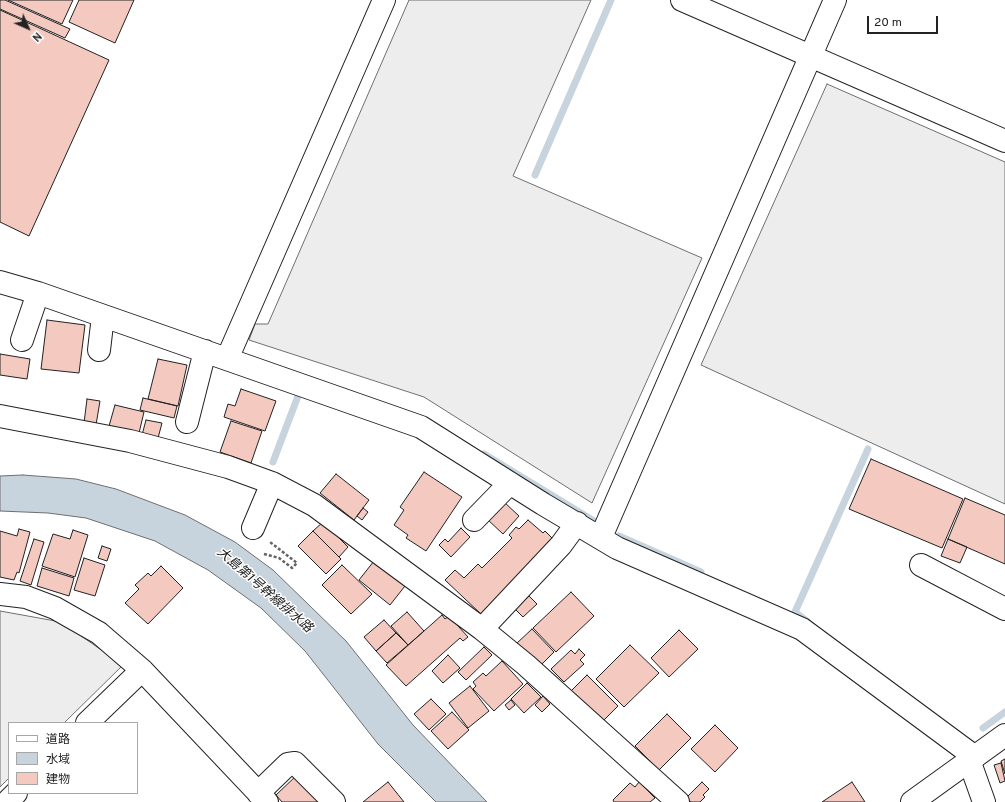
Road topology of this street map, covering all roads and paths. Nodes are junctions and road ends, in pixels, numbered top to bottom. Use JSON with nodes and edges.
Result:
{"nodes":[{"id":1,"x":384,"y":0,"type":"edge"},
{"id":2,"x":682,"y":0,"type":"edge"},
{"id":3,"x":835,"y":0,"type":"edge"},
{"id":4,"x":811,"y":56,"type":"junction"},
{"id":5,"x":1005,"y":141,"type":"edge"},
{"id":6,"x":0,"y":282,"type":"edge"},
{"id":7,"x":38,"y":293,"type":"junction"},
{"id":8,"x":103,"y":316,"type":"junction"},
{"id":9,"x":22,"y":340,"type":"dead end"},
{"id":10,"x":99,"y":350,"type":"dead end"},
{"id":11,"x":205,"y":351,"type":"junction"},
{"id":12,"x":227,"y":359,"type":"junction"},
{"id":13,"x":0,"y":416,"type":"edge"},
{"id":14,"x":187,"y":422,"type":"dead end"},
{"id":15,"x":272,"y":483,"type":"junction"},
{"id":16,"x":510,"y":483,"type":"junction"},
{"id":17,"x":474,"y":520,"type":"dead end"},
{"id":18,"x":577,"y":523,"type":"junction"},
{"id":19,"x":253,"y":528,"type":"joint"},
{"id":20,"x":601,"y":537,"type":"junction"},
{"id":21,"x":264,"y":554,"type":"dead end"},
{"id":22,"x":921,"y":565,"type":"dead end"},
{"id":23,"x":0,"y":594,"type":"edge"},
{"id":24,"x":1005,"y":609,"type":"edge"},
{"id":25,"x":482,"y":629,"type":"junction"},
{"id":26,"x":142,"y":670,"type":"junction"},
{"id":27,"x":88,"y":722,"type":"edge"},
{"id":28,"x":1005,"y":735,"type":"edge"},
{"id":29,"x":972,"y":759,"type":"junction"},
{"id":30,"x":15,"y":794,"type":"edge"},
{"id":31,"x":262,"y":798,"type":"edge"},
{"id":32,"x":7,"y":802,"type":"edge"},
{"id":33,"x":334,"y":802,"type":"edge"},
{"id":34,"x":678,"y":802,"type":"edge"},
{"id":35,"x":912,"y":802,"type":"edge"},
{"id":36,"x":984,"y":802,"type":"edge"}],
"edges":[{"from":1,"to":12,"type":"street"},
{"from":2,"to":4,"type":"street"},
{"from":3,"to":4,"type":"street"},
{"from":4,"to":5,"type":"street"},
{"from":4,"to":20,"type":"street"},
{"from":6,"to":7,"type":"street"},
{"from":7,"to":8,"type":"street"},
{"from":7,"to":9,"type":"street"},
{"from":8,"to":10,"type":"street"},
{"from":8,"to":11,"type":"street"},
{"from":11,"to":12,"type":"street"},
{"from":11,"to":14,"type":"street"},
{"from":12,"to":16,"type":"street"},
{"from":13,"to":15,"type":"street"},
{"from":15,"to":19,"type":"street"},
{"from":15,"to":25,"type":"street"},
{"from":16,"to":17,"type":"street"},
{"from":16,"to":18,"type":"street"},
{"from":18,"to":20,"type":"street"},
{"from":18,"to":25,"type":"street"},
{"from":19,"to":21,"type":"path"},
{"from":20,"to":29,"type":"street"},
{"from":22,"to":24,"type":"street"},
{"from":23,"to":26,"type":"street"},
{"from":25,"to":34,"type":"street"},
{"from":26,"to":27,"type":"street"},
{"from":26,"to":31,"type":"street"},
{"from":28,"to":29,"type":"street"},
{"from":29,"to":35,"type":"street"},
{"from":29,"to":36,"type":"street"},
{"from":30,"to":32,"type":"street"},
{"from":31,"to":33,"type":"street"}]}
